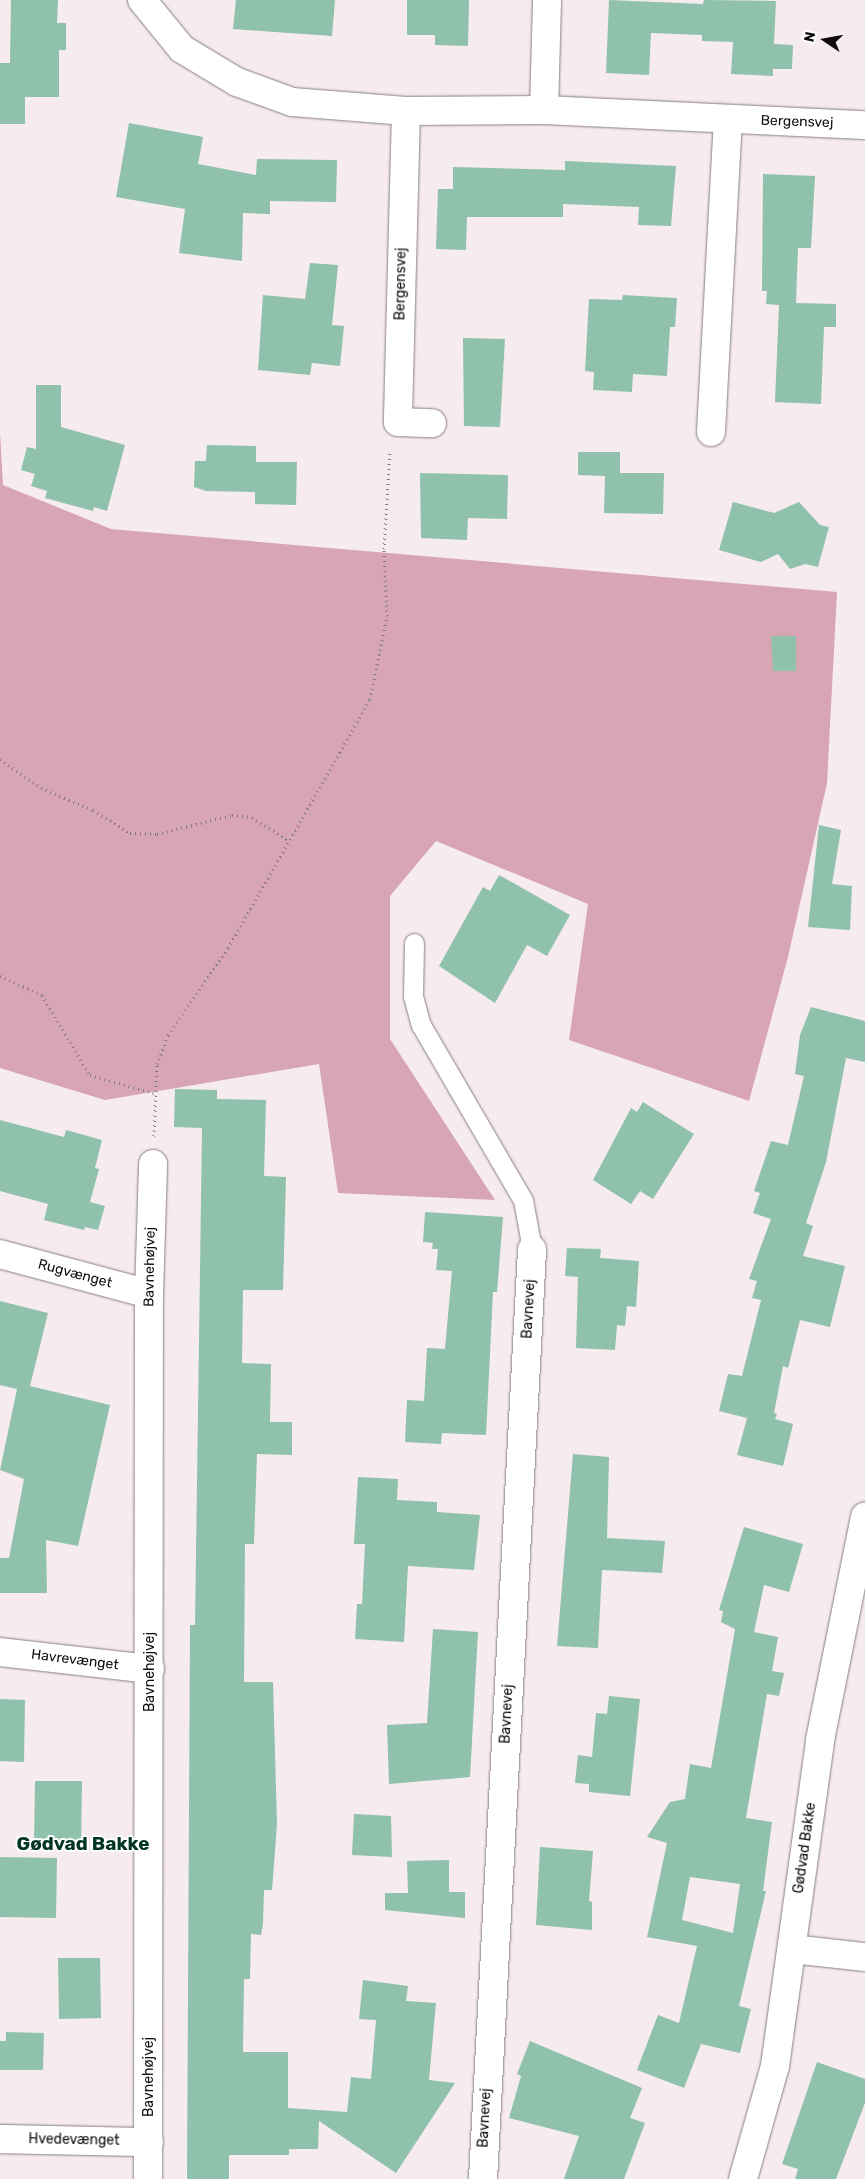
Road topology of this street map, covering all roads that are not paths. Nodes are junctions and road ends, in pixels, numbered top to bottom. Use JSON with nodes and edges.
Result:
{"nodes":[{"id":1,"x":142,"y":0,"type":"edge"},
{"id":2,"x":546,"y":0,"type":"edge"},
{"id":3,"x":544,"y":110,"type":"junction"},
{"id":4,"x":406,"y":111,"type":"junction"},
{"id":5,"x":728,"y":119,"type":"junction"},
{"id":6,"x":865,"y":125,"type":"edge"},
{"id":7,"x":432,"y":423,"type":"dead end"},
{"id":8,"x":711,"y":432,"type":"dead end"},
{"id":9,"x":414,"y":943,"type":"dead end"},
{"id":10,"x":154,"y":1164,"type":"road end"},
{"id":11,"x":532,"y":1249,"type":"joint"},
{"id":12,"x":0,"y":1254,"type":"edge"},
{"id":13,"x":149,"y":1294,"type":"junction"},
{"id":14,"x":865,"y":1516,"type":"edge"},
{"id":15,"x":0,"y":1652,"type":"edge"},
{"id":16,"x":150,"y":1669,"type":"junction"},
{"id":17,"x":792,"y":1949,"type":"junction"},
{"id":18,"x":865,"y":1957,"type":"edge"},
{"id":19,"x":0,"y":2139,"type":"edge"},
{"id":20,"x":149,"y":2142,"type":"junction"},
{"id":21,"x":148,"y":2179,"type":"edge"},
{"id":22,"x":483,"y":2179,"type":"edge"},
{"id":23,"x":743,"y":2179,"type":"edge"}],
"edges":[{"from":1,"to":4,"type":"street","name":"Bergensvej"},
{"from":2,"to":3,"type":"street"},
{"from":3,"to":4,"type":"street","name":"Bergensvej"},
{"from":3,"to":5,"type":"street","name":"Bergensvej"},
{"from":4,"to":7,"type":"street","name":"Bergensvej"},
{"from":5,"to":6,"type":"street","name":"Bergensvej"},
{"from":5,"to":8,"type":"street"},
{"from":9,"to":11,"type":"lane"},
{"from":10,"to":13,"type":"street","name":"Bavnehøjvej"},
{"from":11,"to":22,"type":"street","name":"Bavnevej"},
{"from":12,"to":13,"type":"street","name":"Rugvænget"},
{"from":13,"to":16,"type":"street","name":"Bavnehøjvej"},
{"from":14,"to":17,"type":"street","name":"Gødvad Bakke"},
{"from":15,"to":16,"type":"street","name":"Havrevænget"},
{"from":16,"to":20,"type":"street","name":"Bavnehøjvej"},
{"from":17,"to":18,"type":"street"},
{"from":17,"to":23,"type":"street","name":"Gødvad Bakke"},
{"from":19,"to":20,"type":"street","name":"Hvedevænget"},
{"from":20,"to":21,"type":"street","name":"Bavnehøjvej"}]}
